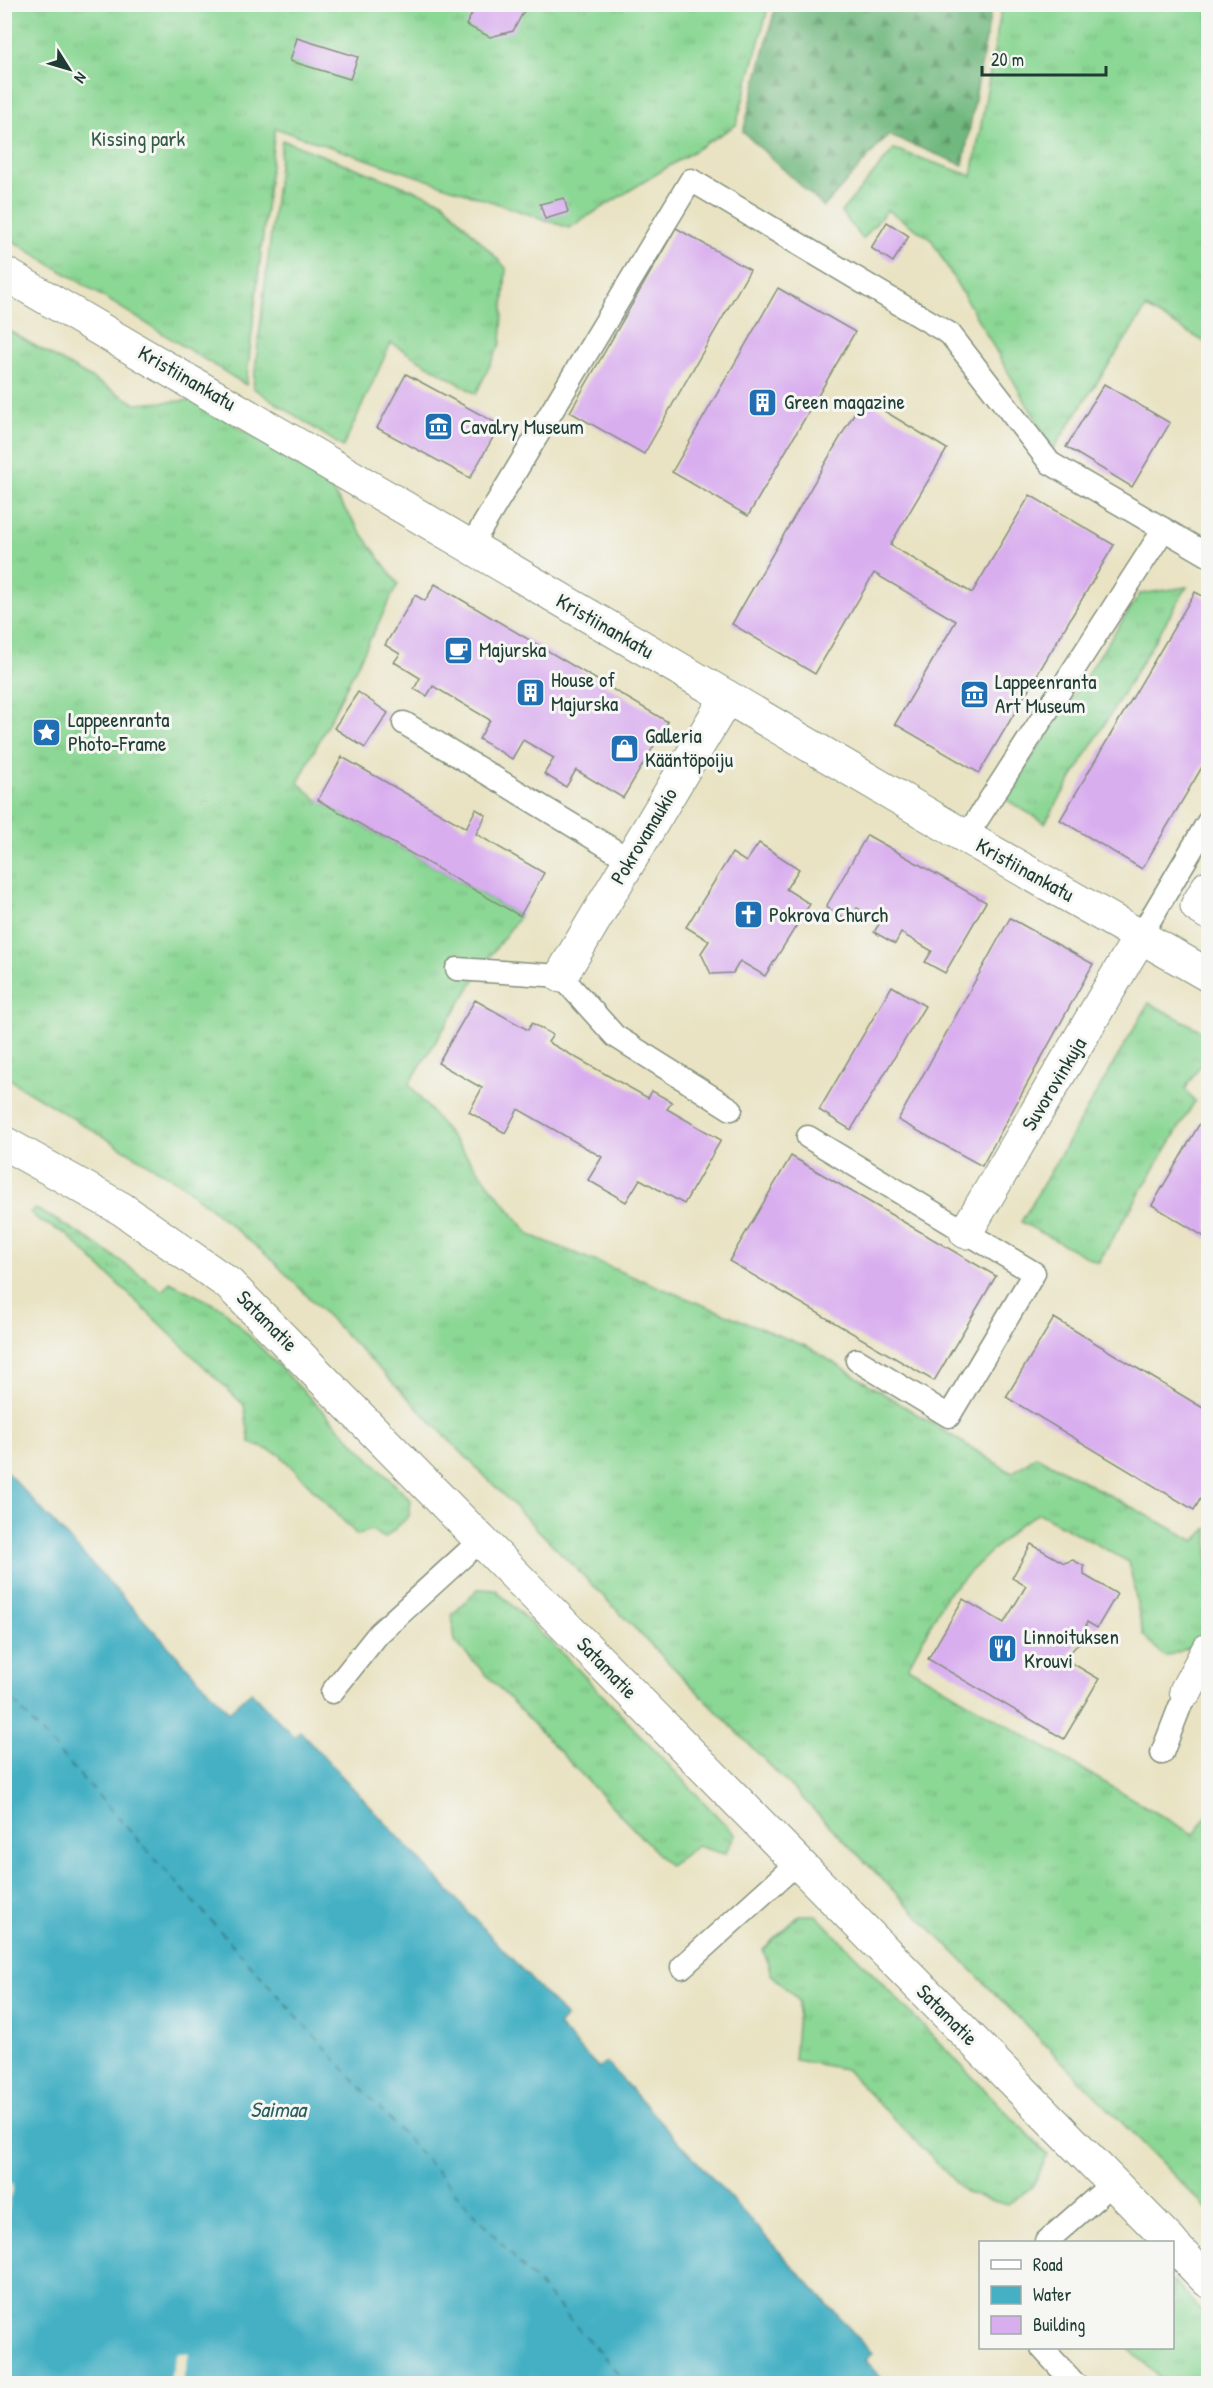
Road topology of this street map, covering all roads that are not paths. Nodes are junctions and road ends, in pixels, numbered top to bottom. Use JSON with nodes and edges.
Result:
{"nodes":[{"id":1,"x":4,"y":273,"type":"edge"},
{"id":2,"x":1164,"y":529,"type":"junction"},
{"id":3,"x":470,"y":547,"type":"junction"},
{"id":4,"x":1209,"y":555,"type":"edge"},
{"id":5,"x":727,"y":697,"type":"junction"},
{"id":6,"x":404,"y":723,"type":"dead end"},
{"id":7,"x":1209,"y":822,"type":"edge"},
{"id":8,"x":966,"y":837,"type":"junction"},
{"id":9,"x":630,"y":860,"type":"junction"},
{"id":10,"x":1209,"y":888,"type":"edge"},
{"id":11,"x":1209,"y":913,"type":"edge"},
{"id":12,"x":1142,"y":935,"type":"junction"},
{"id":13,"x":457,"y":969,"type":"dead end"},
{"id":14,"x":1209,"y":975,"type":"edge"},
{"id":15,"x":561,"y":976,"type":"junction"},
{"id":16,"x":731,"y":1109,"type":"dead end"},
{"id":17,"x":808,"y":1137,"type":"dead end"},
{"id":18,"x":7,"y":1150,"type":"edge"},
{"id":19,"x":966,"y":1232,"type":"junction"},
{"id":20,"x":857,"y":1360,"type":"dead end"},
{"id":21,"x":482,"y":1539,"type":"junction"},
{"id":22,"x":1209,"y":1650,"type":"edge"},
{"id":23,"x":1185,"y":1691,"type":"joint"},
{"id":24,"x":332,"y":1692,"type":"dead end"},
{"id":25,"x":1162,"y":1753,"type":"dead end"},
{"id":26,"x":797,"y":1863,"type":"junction"},
{"id":27,"x":682,"y":1966,"type":"dead end"},
{"id":28,"x":1113,"y":2183,"type":"junction"},
{"id":29,"x":1047,"y":2241,"type":"edge"},
{"id":30,"x":1170,"y":2241,"type":"edge"},
{"id":31,"x":1174,"y":2245,"type":"edge"},
{"id":32,"x":1209,"y":2281,"type":"edge"},
{"id":33,"x":1043,"y":2349,"type":"edge"},
{"id":34,"x":1075,"y":2384,"type":"edge"}],
"edges":[{"from":1,"to":3,"type":"street","name":"Kristiinankatu"},
{"from":2,"to":3,"type":"lane"},
{"from":2,"to":4,"type":"lane"},
{"from":2,"to":8,"type":"lane"},
{"from":3,"to":5,"type":"street","name":"Kristiinankatu"},
{"from":5,"to":8,"type":"street","name":"Kristiinankatu"},
{"from":5,"to":9,"type":"street","name":"Pokrovanaukio"},
{"from":6,"to":9,"type":"lane"},
{"from":7,"to":12,"type":"lane"},
{"from":8,"to":12,"type":"street","name":"Kristiinankatu"},
{"from":9,"to":15,"type":"street","name":"Pokrovanaukio"},
{"from":10,"to":11,"type":"street"},
{"from":12,"to":14,"type":"street","name":"Kristiinankatu"},
{"from":12,"to":19,"type":"street","name":"Suvorovinkuja"},
{"from":13,"to":15,"type":"lane"},
{"from":15,"to":16,"type":"lane"},
{"from":17,"to":19,"type":"lane"},
{"from":18,"to":21,"type":"street","name":"Satamatie"},
{"from":19,"to":20,"type":"lane"},
{"from":21,"to":24,"type":"lane"},
{"from":21,"to":26,"type":"street","name":"Satamatie"},
{"from":22,"to":23,"type":"street"},
{"from":23,"to":25,"type":"lane"},
{"from":26,"to":27,"type":"lane"},
{"from":26,"to":28,"type":"street","name":"Satamatie"},
{"from":28,"to":29,"type":"lane"},
{"from":28,"to":30,"type":"street","name":"Satamatie"},
{"from":31,"to":32,"type":"street","name":"Satamatie"},
{"from":33,"to":34,"type":"lane"}]}
